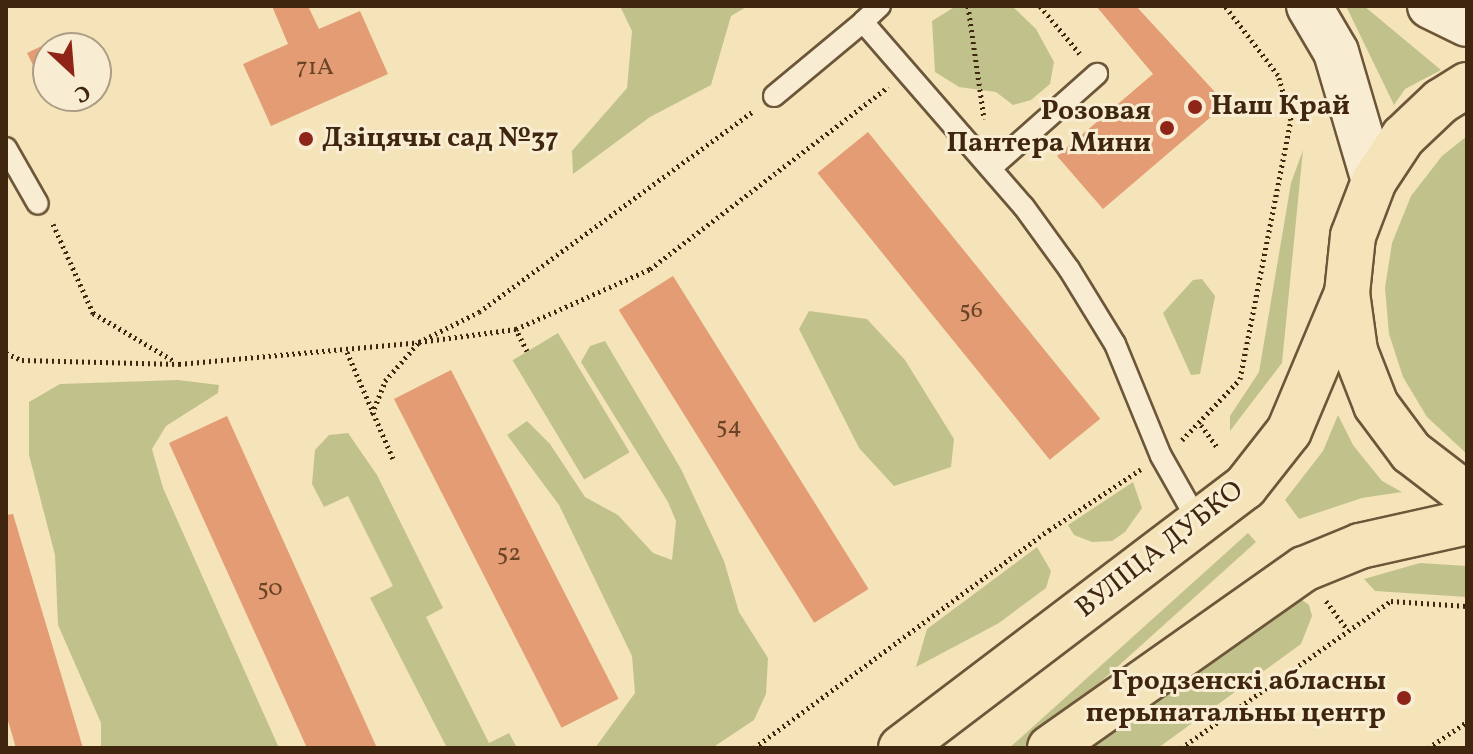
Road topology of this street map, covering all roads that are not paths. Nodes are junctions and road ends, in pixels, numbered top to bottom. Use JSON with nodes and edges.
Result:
{"nodes":[{"id":1,"x":880,"y":6,"type":"edge"},
{"id":2,"x":1309,"y":6,"type":"edge"},
{"id":3,"x":1430,"y":6,"type":"edge"},
{"id":4,"x":863,"y":22,"type":"junction"},
{"id":5,"x":1467,"y":24,"type":"edge"},
{"id":6,"x":1097,"y":74,"type":"road end"},
{"id":7,"x":1467,"y":85,"type":"edge"},
{"id":8,"x":774,"y":96,"type":"road end"},
{"id":9,"x":7,"y":145,"type":"edge"},
{"id":10,"x":991,"y":168,"type":"junction"},
{"id":11,"x":1374,"y":181,"type":"junction"},
{"id":12,"x":38,"y":204,"type":"road end"},
{"id":13,"x":1347,"y":293,"type":"junction"},
{"id":14,"x":1467,"y":495,"type":"edge"},
{"id":15,"x":1467,"y":522,"type":"edge"},
{"id":16,"x":1200,"y":525,"type":"junction"},
{"id":17,"x":901,"y":748,"type":"edge"},
{"id":18,"x":1050,"y":748,"type":"edge"}],
"edges":[{"from":1,"to":4,"type":"lane"},
{"from":2,"to":11,"type":"main road"},
{"from":3,"to":5,"type":"main road"},
{"from":4,"to":8,"type":"lane"},
{"from":4,"to":10,"type":"lane"},
{"from":6,"to":10,"type":"lane"},
{"from":7,"to":11,"type":"main road"},
{"from":9,"to":12,"type":"lane"},
{"from":10,"to":16,"type":"lane"},
{"from":11,"to":13,"type":"main road"},
{"from":13,"to":14,"type":"main road"},
{"from":13,"to":16,"type":"main road","name":"ВУЛІЦА ДУБКО"},
{"from":15,"to":18,"type":"main road"},
{"from":16,"to":17,"type":"main road","name":"ВУЛІЦА ДУБКО"}]}
